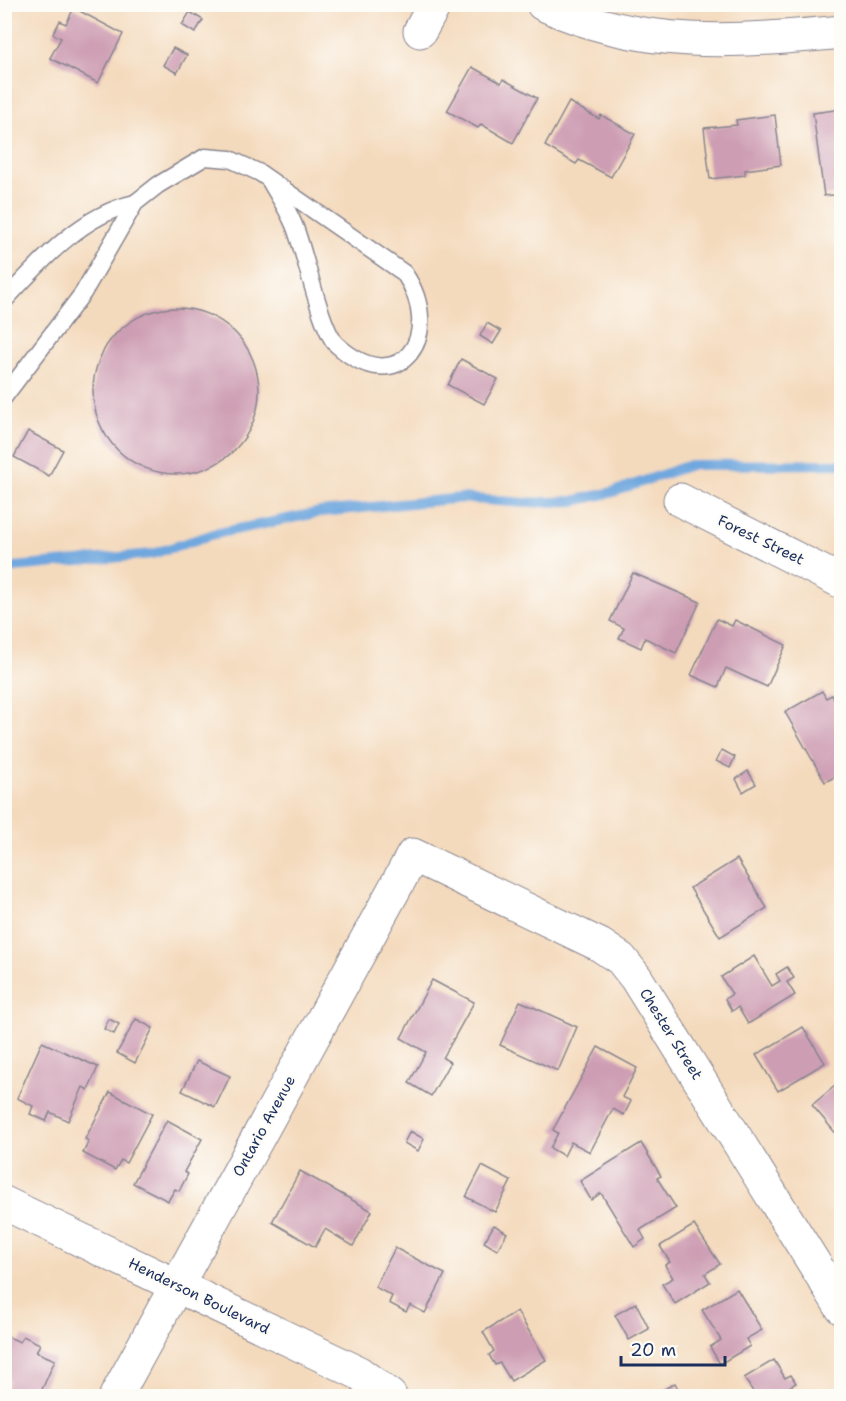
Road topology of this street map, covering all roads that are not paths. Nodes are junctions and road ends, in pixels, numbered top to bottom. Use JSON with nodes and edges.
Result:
{"nodes":[{"id":1,"x":543,"y":4,"type":"edge"},
{"id":2,"x":842,"y":32,"type":"edge"},
{"id":3,"x":270,"y":181,"type":"junction"},
{"id":4,"x":135,"y":203,"type":"junction"},
{"id":5,"x":4,"y":301,"type":"edge"},
{"id":6,"x":7,"y":389,"type":"edge"},
{"id":7,"x":680,"y":500,"type":"dead end"},
{"id":8,"x":842,"y":582,"type":"edge"},
{"id":9,"x":413,"y":855,"type":"joint"},
{"id":10,"x":4,"y":1203,"type":"edge"},
{"id":11,"x":177,"y":1286,"type":"junction"},
{"id":12,"x":842,"y":1308,"type":"edge"},
{"id":13,"x":116,"y":1396,"type":"edge"},
{"id":14,"x":390,"y":1396,"type":"edge"}],
"edges":[{"from":1,"to":2,"type":"street"},
{"from":3,"to":3,"type":"lane"},
{"from":3,"to":4,"type":"lane"},
{"from":4,"to":5,"type":"lane"},
{"from":4,"to":6,"type":"lane"},
{"from":7,"to":8,"type":"street","name":"Forest Street"},
{"from":9,"to":11,"type":"street","name":"Ontario Avenue"},
{"from":9,"to":12,"type":"street","name":"Chester Street"},
{"from":10,"to":11,"type":"street","name":"Henderson Boulevard"},
{"from":11,"to":13,"type":"street","name":"Ontario Avenue"},
{"from":11,"to":14,"type":"street","name":"Henderson Boulevard"}]}
